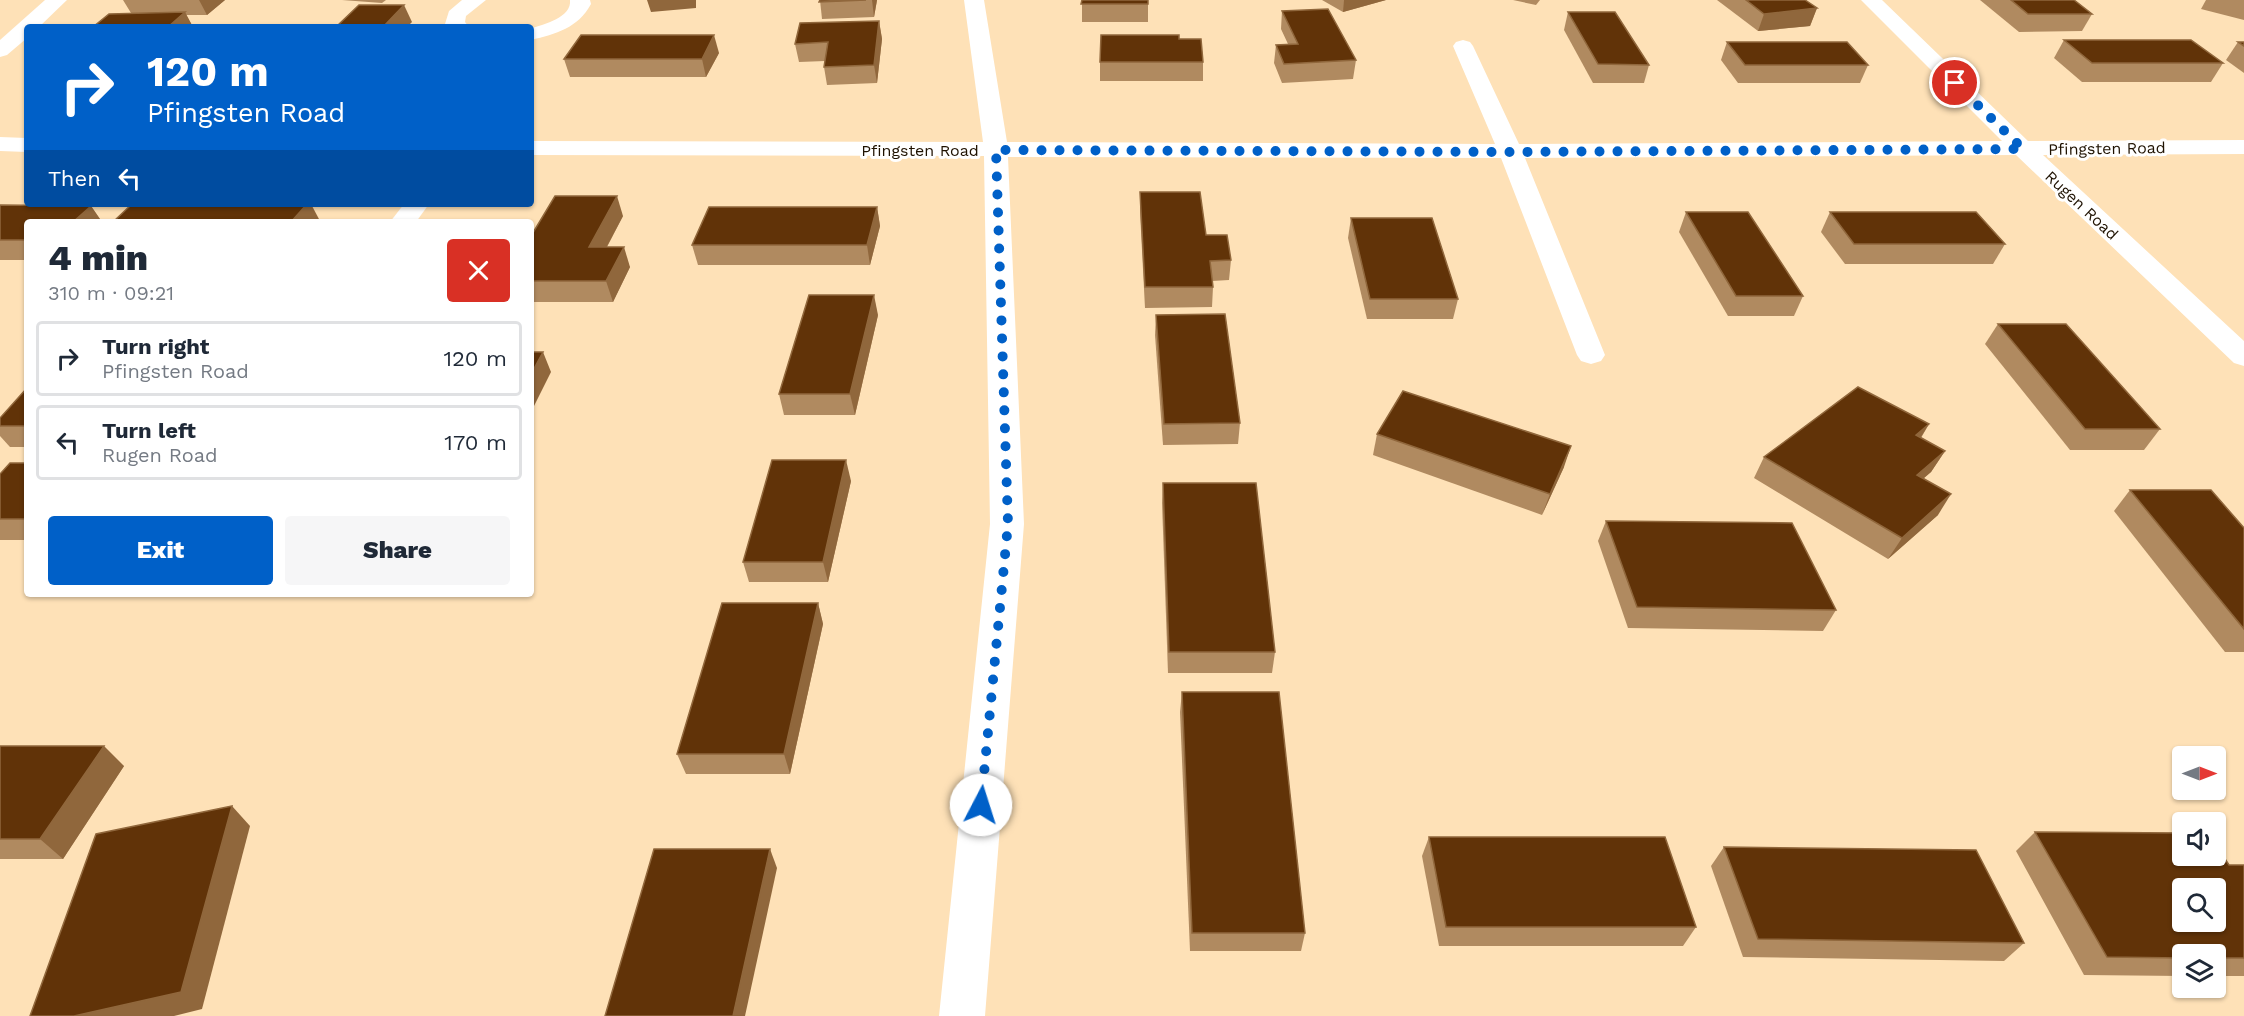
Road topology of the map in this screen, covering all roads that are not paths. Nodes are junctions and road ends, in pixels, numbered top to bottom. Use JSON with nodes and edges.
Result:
{"nodes":[{"id":1,"x":57,"y":0,"type":"edge"},
{"id":2,"x":476,"y":0,"type":"edge"},
{"id":3,"x":580,"y":0,"type":"edge"},
{"id":4,"x":974,"y":0,"type":"edge"},
{"id":5,"x":1871,"y":0,"type":"edge"},
{"id":6,"x":30,"y":24,"type":"edge"},
{"id":7,"x":455,"y":24,"type":"edge"},
{"id":8,"x":24,"y":30,"type":"edge"},
{"id":9,"x":534,"y":33,"type":"edge"},
{"id":10,"x":1463,"y":46,"type":"dead end"},
{"id":11,"x":0,"y":51,"type":"edge"},
{"id":12,"x":0,"y":144,"type":"edge"},
{"id":13,"x":24,"y":145,"type":"edge"},
{"id":14,"x":2244,"y":147,"type":"edge"},
{"id":15,"x":534,"y":148,"type":"edge"},
{"id":16,"x":2023,"y":149,"type":"junction"},
{"id":17,"x":996,"y":150,"type":"junction"},
{"id":18,"x":1510,"y":152,"type":"junction"},
{"id":19,"x":415,"y":207,"type":"edge"},
{"id":20,"x":405,"y":219,"type":"edge"},
{"id":21,"x":1591,"y":355,"type":"dead end"},
{"id":22,"x":2244,"y":357,"type":"edge"},
{"id":23,"x":962,"y":1016,"type":"edge"}],
"edges":[{"from":1,"to":6,"type":"street"},
{"from":2,"to":7,"type":"street"},
{"from":3,"to":9,"type":"street"},
{"from":4,"to":17,"type":"street"},
{"from":5,"to":16,"type":"street","name":"Rugen Road"},
{"from":8,"to":11,"type":"street"},
{"from":10,"to":18,"type":"street"},
{"from":12,"to":13,"type":"street"},
{"from":14,"to":16,"type":"street","name":"Pfingsten Road"},
{"from":15,"to":17,"type":"street","name":"Pfingsten Road"},
{"from":16,"to":18,"type":"street","name":"Pfingsten Road"},
{"from":16,"to":22,"type":"street","name":"Rugen Road"},
{"from":17,"to":18,"type":"street","name":"Pfingsten Road"},
{"from":17,"to":23,"type":"street"},
{"from":18,"to":21,"type":"street"},
{"from":19,"to":20,"type":"street"}]}
